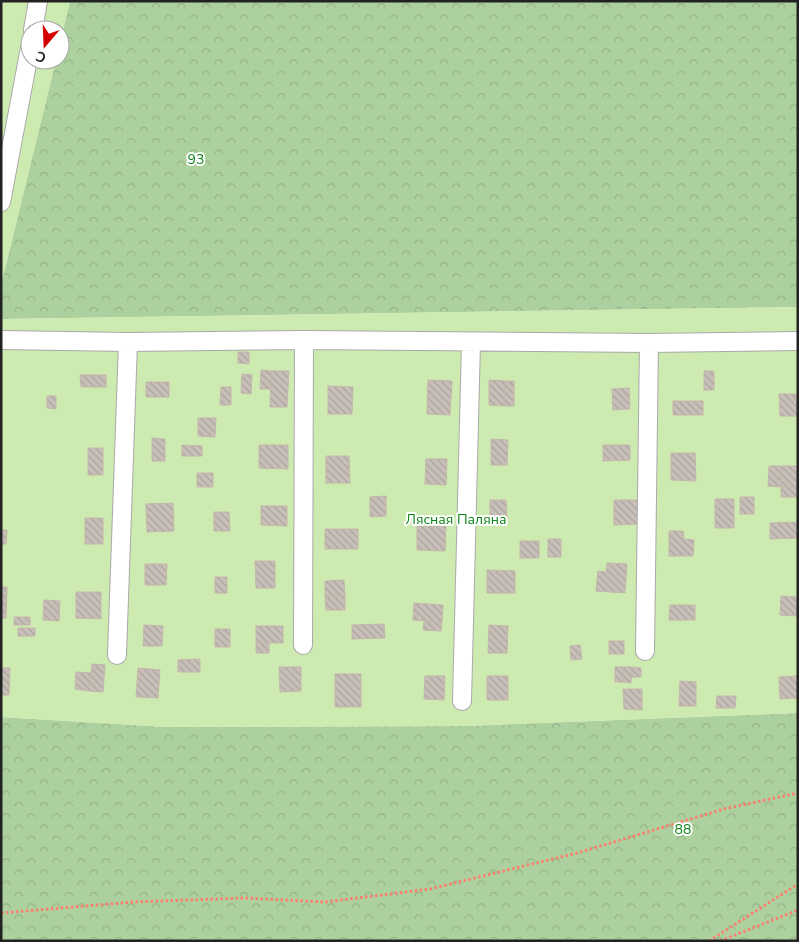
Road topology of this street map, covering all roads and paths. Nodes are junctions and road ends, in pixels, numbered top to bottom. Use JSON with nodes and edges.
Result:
{"nodes":[{"id":1,"x":38,"y":1,"type":"edge"},
{"id":2,"x":35,"y":20,"type":"edge"},
{"id":3,"x":26,"y":70,"type":"edge"},
{"id":4,"x":1,"y":202,"type":"edge"},
{"id":5,"x":1,"y":340,"type":"edge"},
{"id":6,"x":304,"y":340,"type":"junction"},
{"id":7,"x":798,"y":341,"type":"edge"},
{"id":8,"x":128,"y":342,"type":"junction"},
{"id":9,"x":471,"y":342,"type":"junction"},
{"id":10,"x":649,"y":343,"type":"junction"},
{"id":11,"x":304,"y":645,"type":"dead end"},
{"id":12,"x":645,"y":651,"type":"dead end"},
{"id":13,"x":118,"y":655,"type":"dead end"},
{"id":14,"x":462,"y":701,"type":"dead end"},
{"id":15,"x":798,"y":793,"type":"edge"},
{"id":16,"x":798,"y":884,"type":"edge"},
{"id":17,"x":798,"y":910,"type":"edge"},
{"id":18,"x":1,"y":913,"type":"edge"},
{"id":19,"x":709,"y":941,"type":"edge"},
{"id":20,"x":720,"y":941,"type":"edge"}],
"edges":[{"from":1,"to":2,"type":"street"},
{"from":3,"to":4,"type":"street"},
{"from":5,"to":8,"type":"street"},
{"from":6,"to":8,"type":"street"},
{"from":6,"to":9,"type":"street"},
{"from":6,"to":11,"type":"street"},
{"from":7,"to":10,"type":"street"},
{"from":8,"to":13,"type":"street"},
{"from":9,"to":10,"type":"street"},
{"from":9,"to":14,"type":"street"},
{"from":10,"to":12,"type":"street"},
{"from":15,"to":18,"type":"path"},
{"from":16,"to":19,"type":"path"},
{"from":17,"to":20,"type":"path"}]}
